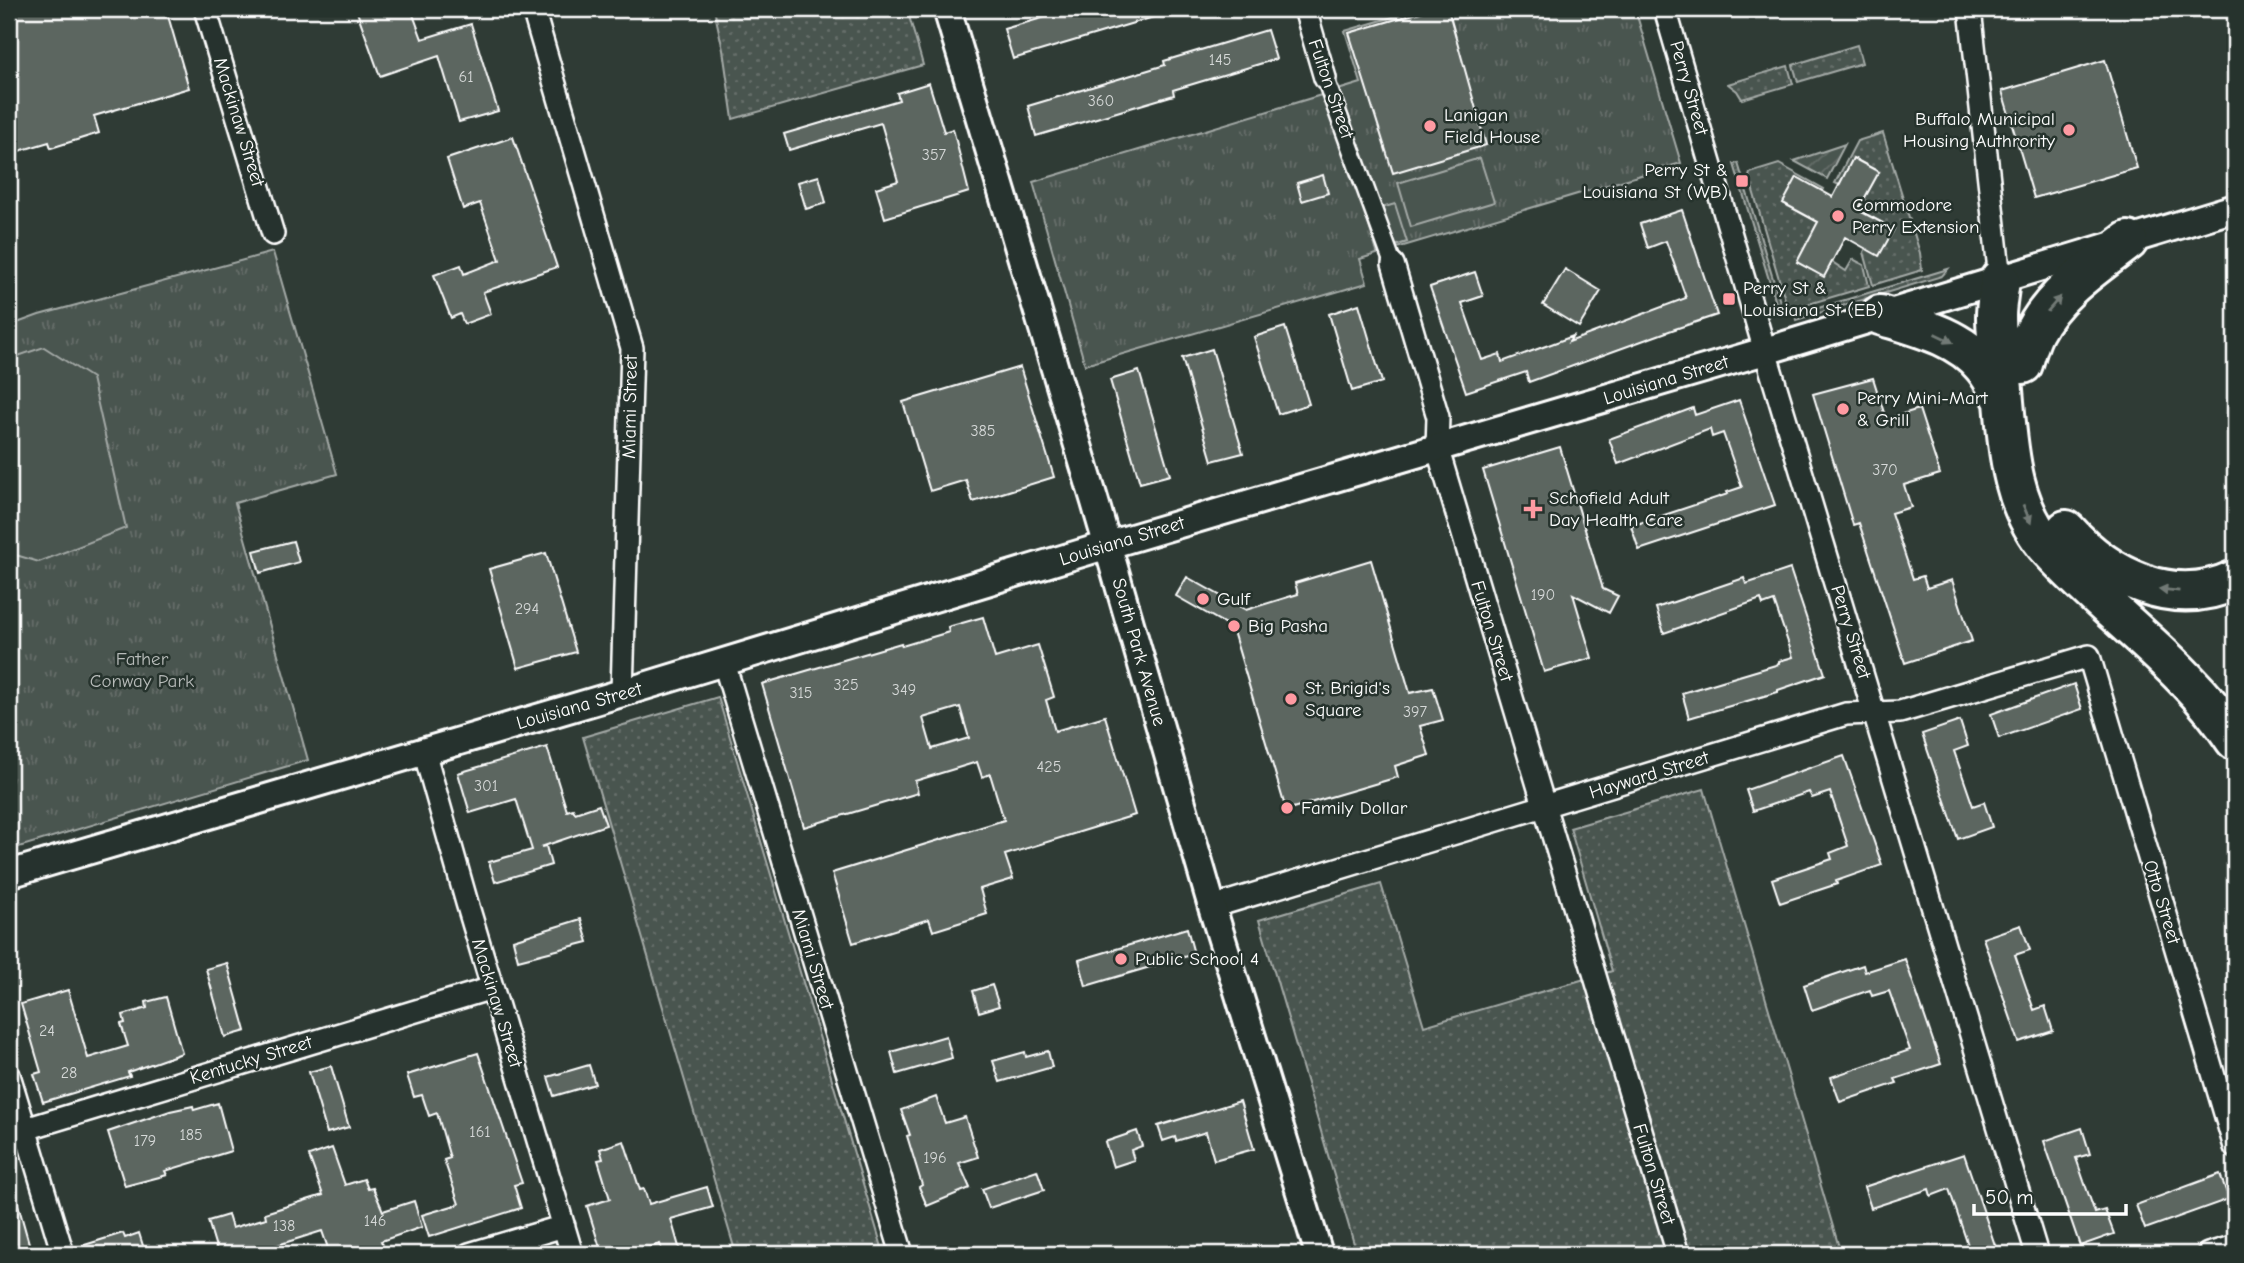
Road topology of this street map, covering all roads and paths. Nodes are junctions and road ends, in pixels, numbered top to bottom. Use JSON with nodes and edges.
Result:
{"nodes":[{"id":1,"x":205,"y":9,"type":"edge"},
{"id":2,"x":533,"y":9,"type":"edge"},
{"id":3,"x":947,"y":9,"type":"edge"},
{"id":4,"x":1305,"y":9,"type":"edge"},
{"id":5,"x":1665,"y":9,"type":"edge"},
{"id":6,"x":1970,"y":9,"type":"edge"},
{"id":7,"x":1325,"y":78,"type":"joint"},
{"id":8,"x":2235,"y":208,"type":"edge"},
{"id":9,"x":272,"y":234,"type":"dead end"},
{"id":10,"x":2128,"y":240,"type":"junction"},
{"id":11,"x":1392,"y":264,"type":"joint"},
{"id":12,"x":2000,"y":279,"type":"junction"},
{"id":13,"x":1880,"y":315,"type":"junction"},
{"id":14,"x":1765,"y":351,"type":"junction"},
{"id":15,"x":2023,"y":363,"type":"junction"},
{"id":16,"x":2004,"y":400,"type":"junction"},
{"id":17,"x":1437,"y":447,"type":"junction"},
{"id":18,"x":1108,"y":545,"type":"junction"},
{"id":19,"x":2235,"y":580,"type":"edge"},
{"id":20,"x":2089,"y":656,"type":"joint"},
{"id":21,"x":724,"y":663,"type":"junction"},
{"id":22,"x":622,"y":693,"type":"junction"},
{"id":23,"x":1875,"y":712,"type":"junction"},
{"id":24,"x":2235,"y":740,"type":"edge"},
{"id":25,"x":424,"y":751,"type":"junction"},
{"id":26,"x":1545,"y":807,"type":"junction"},
{"id":27,"x":9,"y":874,"type":"edge"},
{"id":28,"x":1212,"y":907,"type":"junction"},
{"id":29,"x":492,"y":988,"type":"junction"},
{"id":30,"x":9,"y":1075,"type":"edge"},
{"id":31,"x":17,"y":1131,"type":"edge"},
{"id":32,"x":2235,"y":1147,"type":"edge"},
{"id":33,"x":564,"y":1226,"type":"junction"},
{"id":34,"x":2235,"y":1246,"type":"edge"},
{"id":35,"x":63,"y":1254,"type":"edge"},
{"id":36,"x":469,"y":1254,"type":"edge"},
{"id":37,"x":572,"y":1254,"type":"edge"},
{"id":38,"x":902,"y":1254,"type":"edge"},
{"id":39,"x":1319,"y":1254,"type":"edge"},
{"id":40,"x":1678,"y":1254,"type":"edge"},
{"id":41,"x":2037,"y":1254,"type":"edge"},
{"id":42,"x":2208,"y":1254,"type":"edge"}],
"edges":[{"from":1,"to":9,"type":"street","name":"Mackinaw Street"},
{"from":2,"to":22,"type":"street","name":"Miami Street"},
{"from":3,"to":18,"type":"street","name":"South Park Avenue"},
{"from":4,"to":7,"type":"street","name":"Fulton Street"},
{"from":5,"to":14,"type":"street","name":"Perry Street"},
{"from":6,"to":12,"type":"street"},
{"from":7,"to":11,"type":"street","name":"Fulton Street"},
{"from":8,"to":10,"type":"street","name":"Louisiana Street"},
{"from":10,"to":12,"type":"street","name":"Louisiana Street"},
{"from":15,"to":10,"type":"highway","one_way":true},
{"from":11,"to":17,"type":"street","name":"Fulton Street"},
{"from":12,"to":13,"type":"street","name":"Louisiana Street"},
{"from":12,"to":15,"type":"highway"},
{"from":12,"to":16,"type":"highway"},
{"from":13,"to":14,"type":"street","name":"Louisiana Street"},
{"from":13,"to":16,"type":"highway","one_way":true},
{"from":14,"to":17,"type":"street","name":"Louisiana Street"},
{"from":14,"to":23,"type":"street","name":"Perry Street"},
{"from":19,"to":15,"type":"highway","one_way":true},
{"from":16,"to":24,"type":"highway","one_way":true},
{"from":17,"to":18,"type":"street","name":"Louisiana Street"},
{"from":17,"to":26,"type":"street","name":"Fulton Street"},
{"from":18,"to":21,"type":"street","name":"Louisiana Street"},
{"from":18,"to":28,"type":"street","name":"South Park Avenue"},
{"from":20,"to":23,"type":"street","name":"Hayward Street"},
{"from":20,"to":32,"type":"street","name":"Otto Street"},
{"from":21,"to":22,"type":"street","name":"Louisiana Street"},
{"from":21,"to":38,"type":"street","name":"Miami Street"},
{"from":22,"to":25,"type":"street","name":"Louisiana Street"},
{"from":23,"to":26,"type":"street","name":"Hayward Street"},
{"from":23,"to":41,"type":"street","name":"Perry Street"},
{"from":25,"to":27,"type":"street","name":"Louisiana Street"},
{"from":25,"to":29,"type":"street","name":"Mackinaw Street"},
{"from":26,"to":28,"type":"street","name":"Hayward Street"},
{"from":26,"to":40,"type":"street","name":"Fulton Street"},
{"from":28,"to":39,"type":"street","name":"South Park Avenue"},
{"from":29,"to":31,"type":"street","name":"Kentucky Street"},
{"from":29,"to":33,"type":"street","name":"Mackinaw Street"},
{"from":30,"to":31,"type":"street"},
{"from":31,"to":35,"type":"street"},
{"from":33,"to":36,"type":"street"},
{"from":33,"to":37,"type":"street","name":"Mackinaw Street"},
{"from":34,"to":42,"type":"street"}]}
